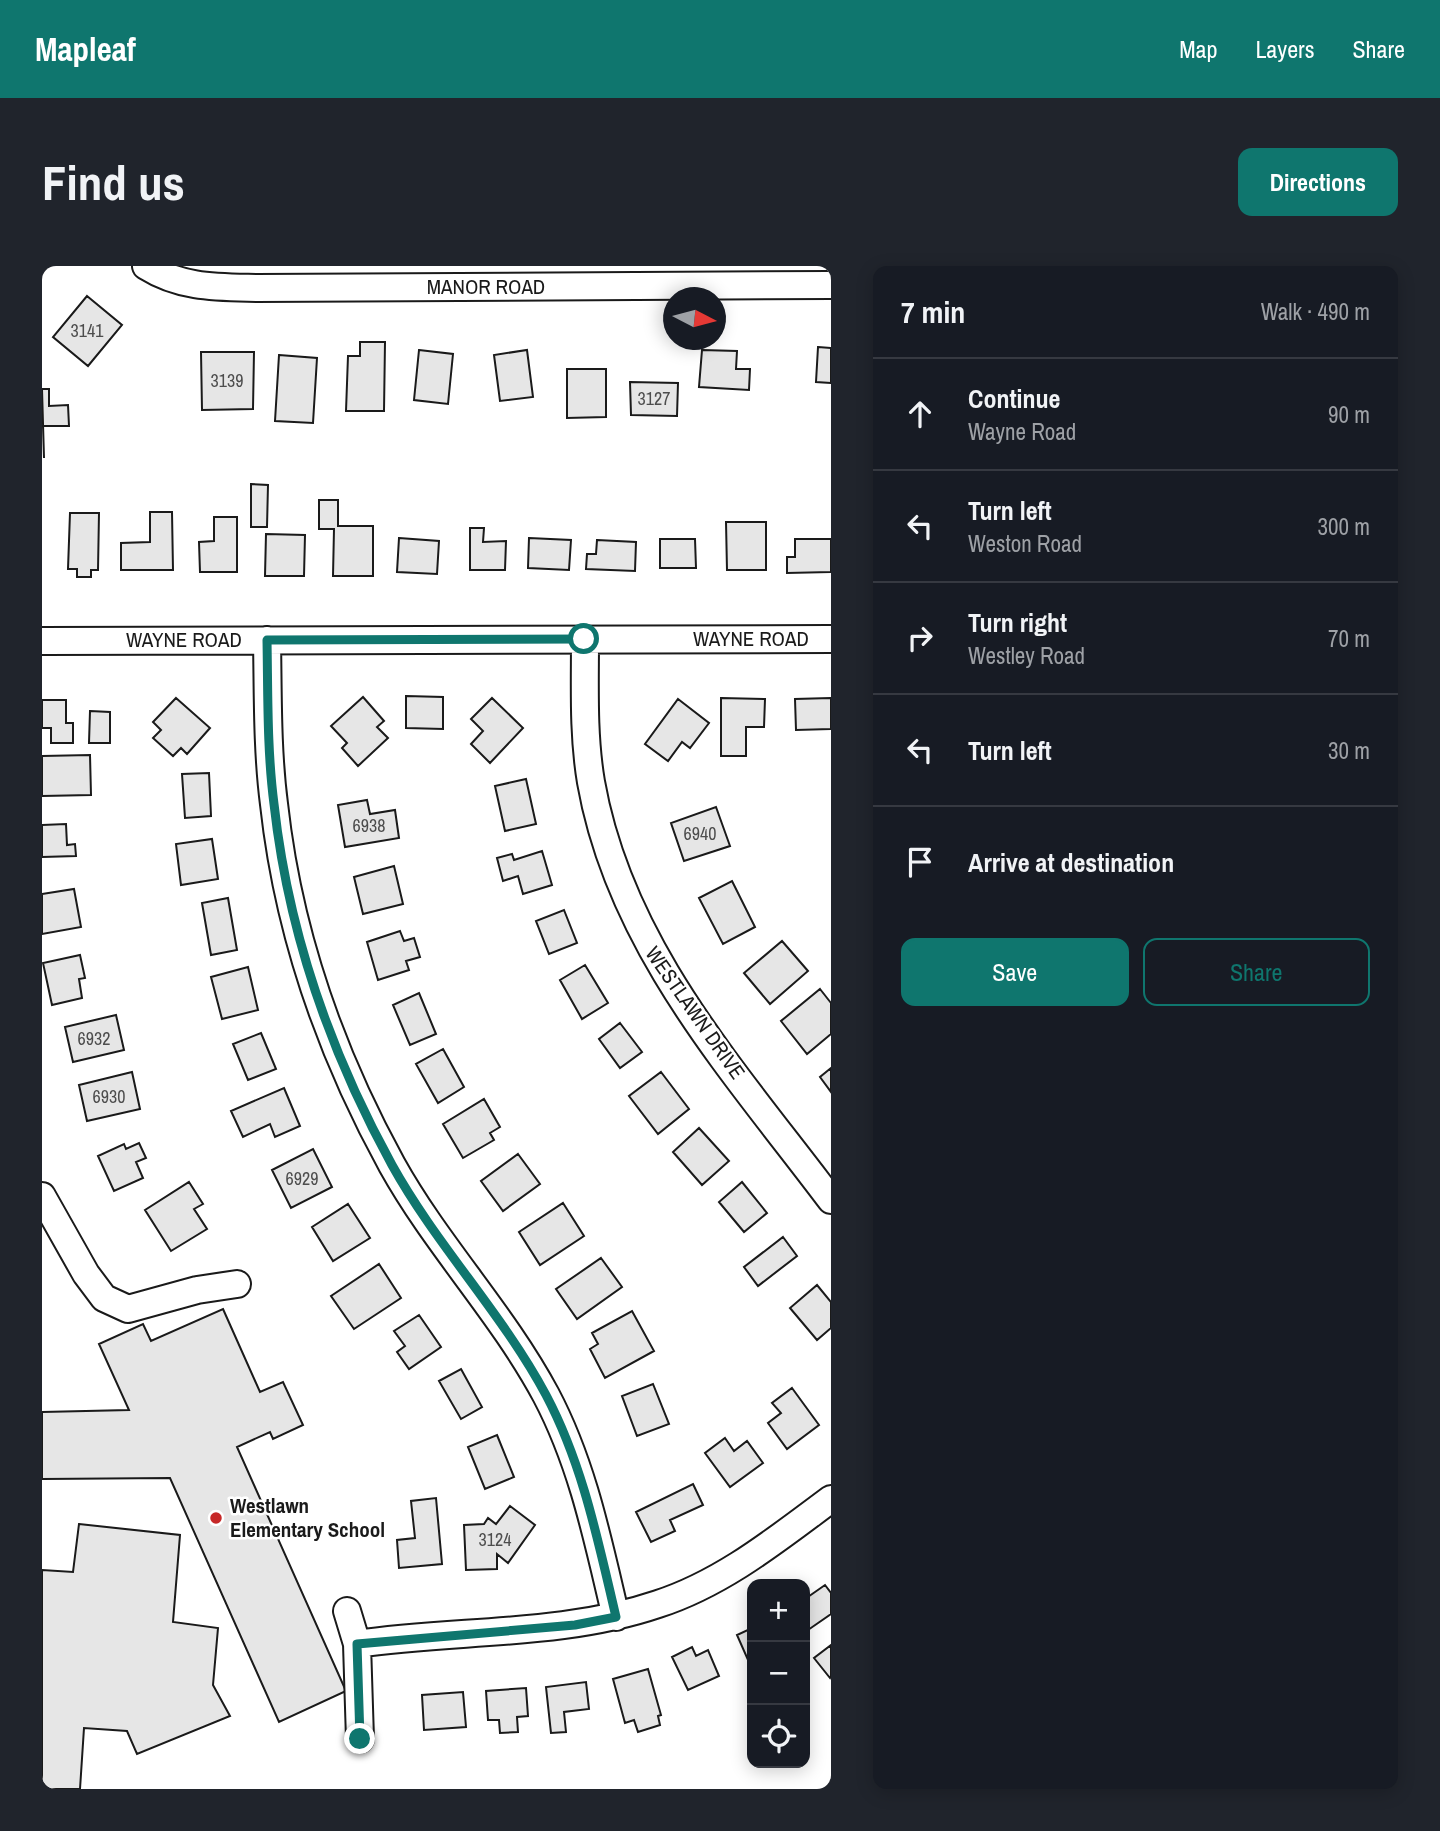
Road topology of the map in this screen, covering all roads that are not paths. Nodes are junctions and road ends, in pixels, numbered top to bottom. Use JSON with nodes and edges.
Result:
{"nodes":[{"id":1,"x":146,"y":266,"type":"edge"},
{"id":2,"x":831,"y":285,"type":"edge"},
{"id":3,"x":584,"y":639,"type":"junction"},
{"id":4,"x":831,"y":639,"type":"edge"},
{"id":5,"x":267,"y":640,"type":"junction"},
{"id":6,"x":42,"y":641,"type":"edge"},
{"id":7,"x":42,"y":1196,"type":"edge"},
{"id":8,"x":831,"y":1200,"type":"edge"},
{"id":9,"x":237,"y":1284,"type":"dead end"},
{"id":10,"x":831,"y":1499,"type":"edge"},
{"id":11,"x":347,"y":1611,"type":"dead end"},
{"id":12,"x":616,"y":1617,"type":"junction"},
{"id":13,"x":357,"y":1644,"type":"junction"},
{"id":14,"x":360,"y":1739,"type":"dead end"}],
"edges":[{"from":1,"to":2,"type":"street","name":"MANOR ROAD"},
{"from":3,"to":4,"type":"street","name":"WAYNE ROAD"},
{"from":3,"to":5,"type":"street","name":"WAYNE ROAD"},
{"from":3,"to":8,"type":"street","name":"WESTLAWN DRIVE"},
{"from":5,"to":6,"type":"street","name":"WAYNE ROAD"},
{"from":5,"to":12,"type":"street"},
{"from":7,"to":9,"type":"street"},
{"from":10,"to":12,"type":"street"},
{"from":11,"to":13,"type":"street"},
{"from":12,"to":13,"type":"street"},
{"from":13,"to":14,"type":"street"}]}
